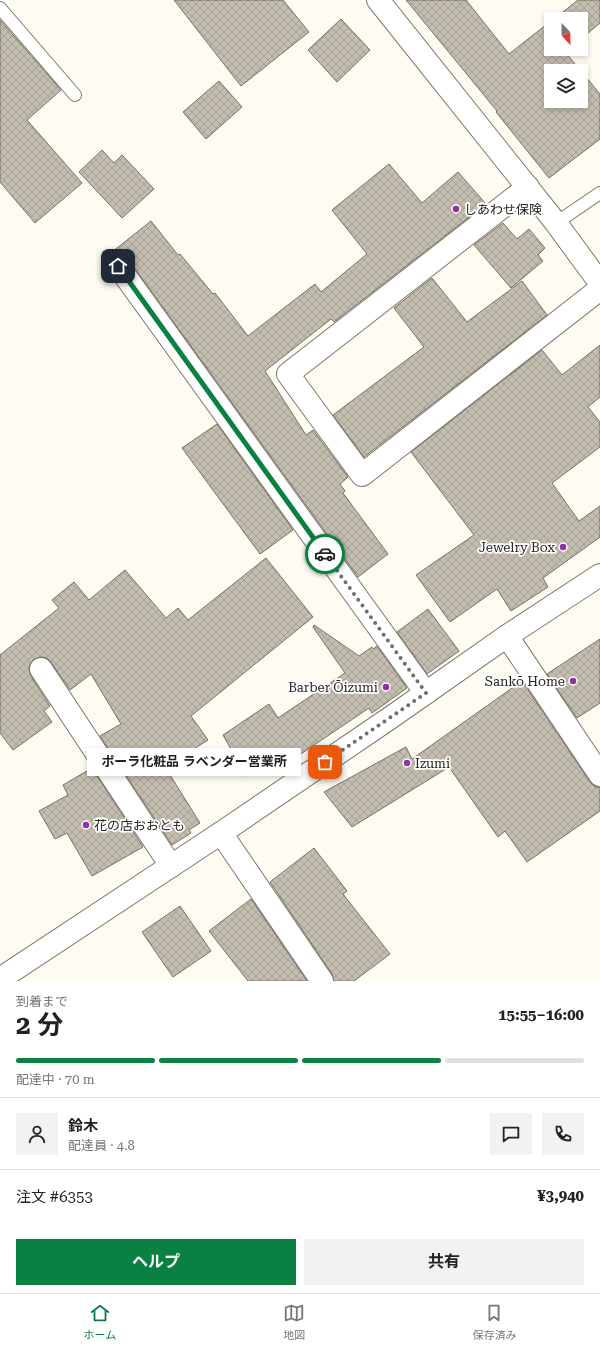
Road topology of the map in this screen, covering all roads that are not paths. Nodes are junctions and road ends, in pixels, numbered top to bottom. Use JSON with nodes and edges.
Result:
{"nodes":[{"id":1,"x":378,"y":0,"type":"edge"},
{"id":2,"x":0,"y":8,"type":"edge"},
{"id":3,"x":75,"y":95,"type":"dead end"},
{"id":4,"x":528,"y":187,"type":"junction"},
{"id":5,"x":600,"y":193,"type":"edge"},
{"id":6,"x":556,"y":223,"type":"junction"},
{"id":7,"x":118,"y":266,"type":"dead end"},
{"id":8,"x":600,"y":283,"type":"edge"},
{"id":9,"x":600,"y":289,"type":"edge"},
{"id":10,"x":600,"y":575,"type":"edge"},
{"id":11,"x":507,"y":636,"type":"junction"},
{"id":12,"x":41,"y":669,"type":"dead end"},
{"id":13,"x":426,"y":693,"type":"junction"},
{"id":14,"x":600,"y":776,"type":"edge"},
{"id":15,"x":221,"y":833,"type":"junction"},
{"id":16,"x":171,"y":866,"type":"junction"},
{"id":17,"x":0,"y":979,"type":"edge"},
{"id":18,"x":322,"y":981,"type":"edge"}],
"edges":[{"from":1,"to":4,"type":"street"},
{"from":2,"to":3,"type":"lane"},
{"from":4,"to":6,"type":"street"},
{"from":4,"to":9,"type":"street"},
{"from":5,"to":6,"type":"lane"},
{"from":6,"to":8,"type":"street"},
{"from":7,"to":13,"type":"street"},
{"from":10,"to":11,"type":"street"},
{"from":11,"to":13,"type":"street"},
{"from":11,"to":14,"type":"street"},
{"from":12,"to":16,"type":"street"},
{"from":13,"to":15,"type":"street"},
{"from":15,"to":16,"type":"street"},
{"from":15,"to":18,"type":"street"},
{"from":16,"to":17,"type":"street"}]}
